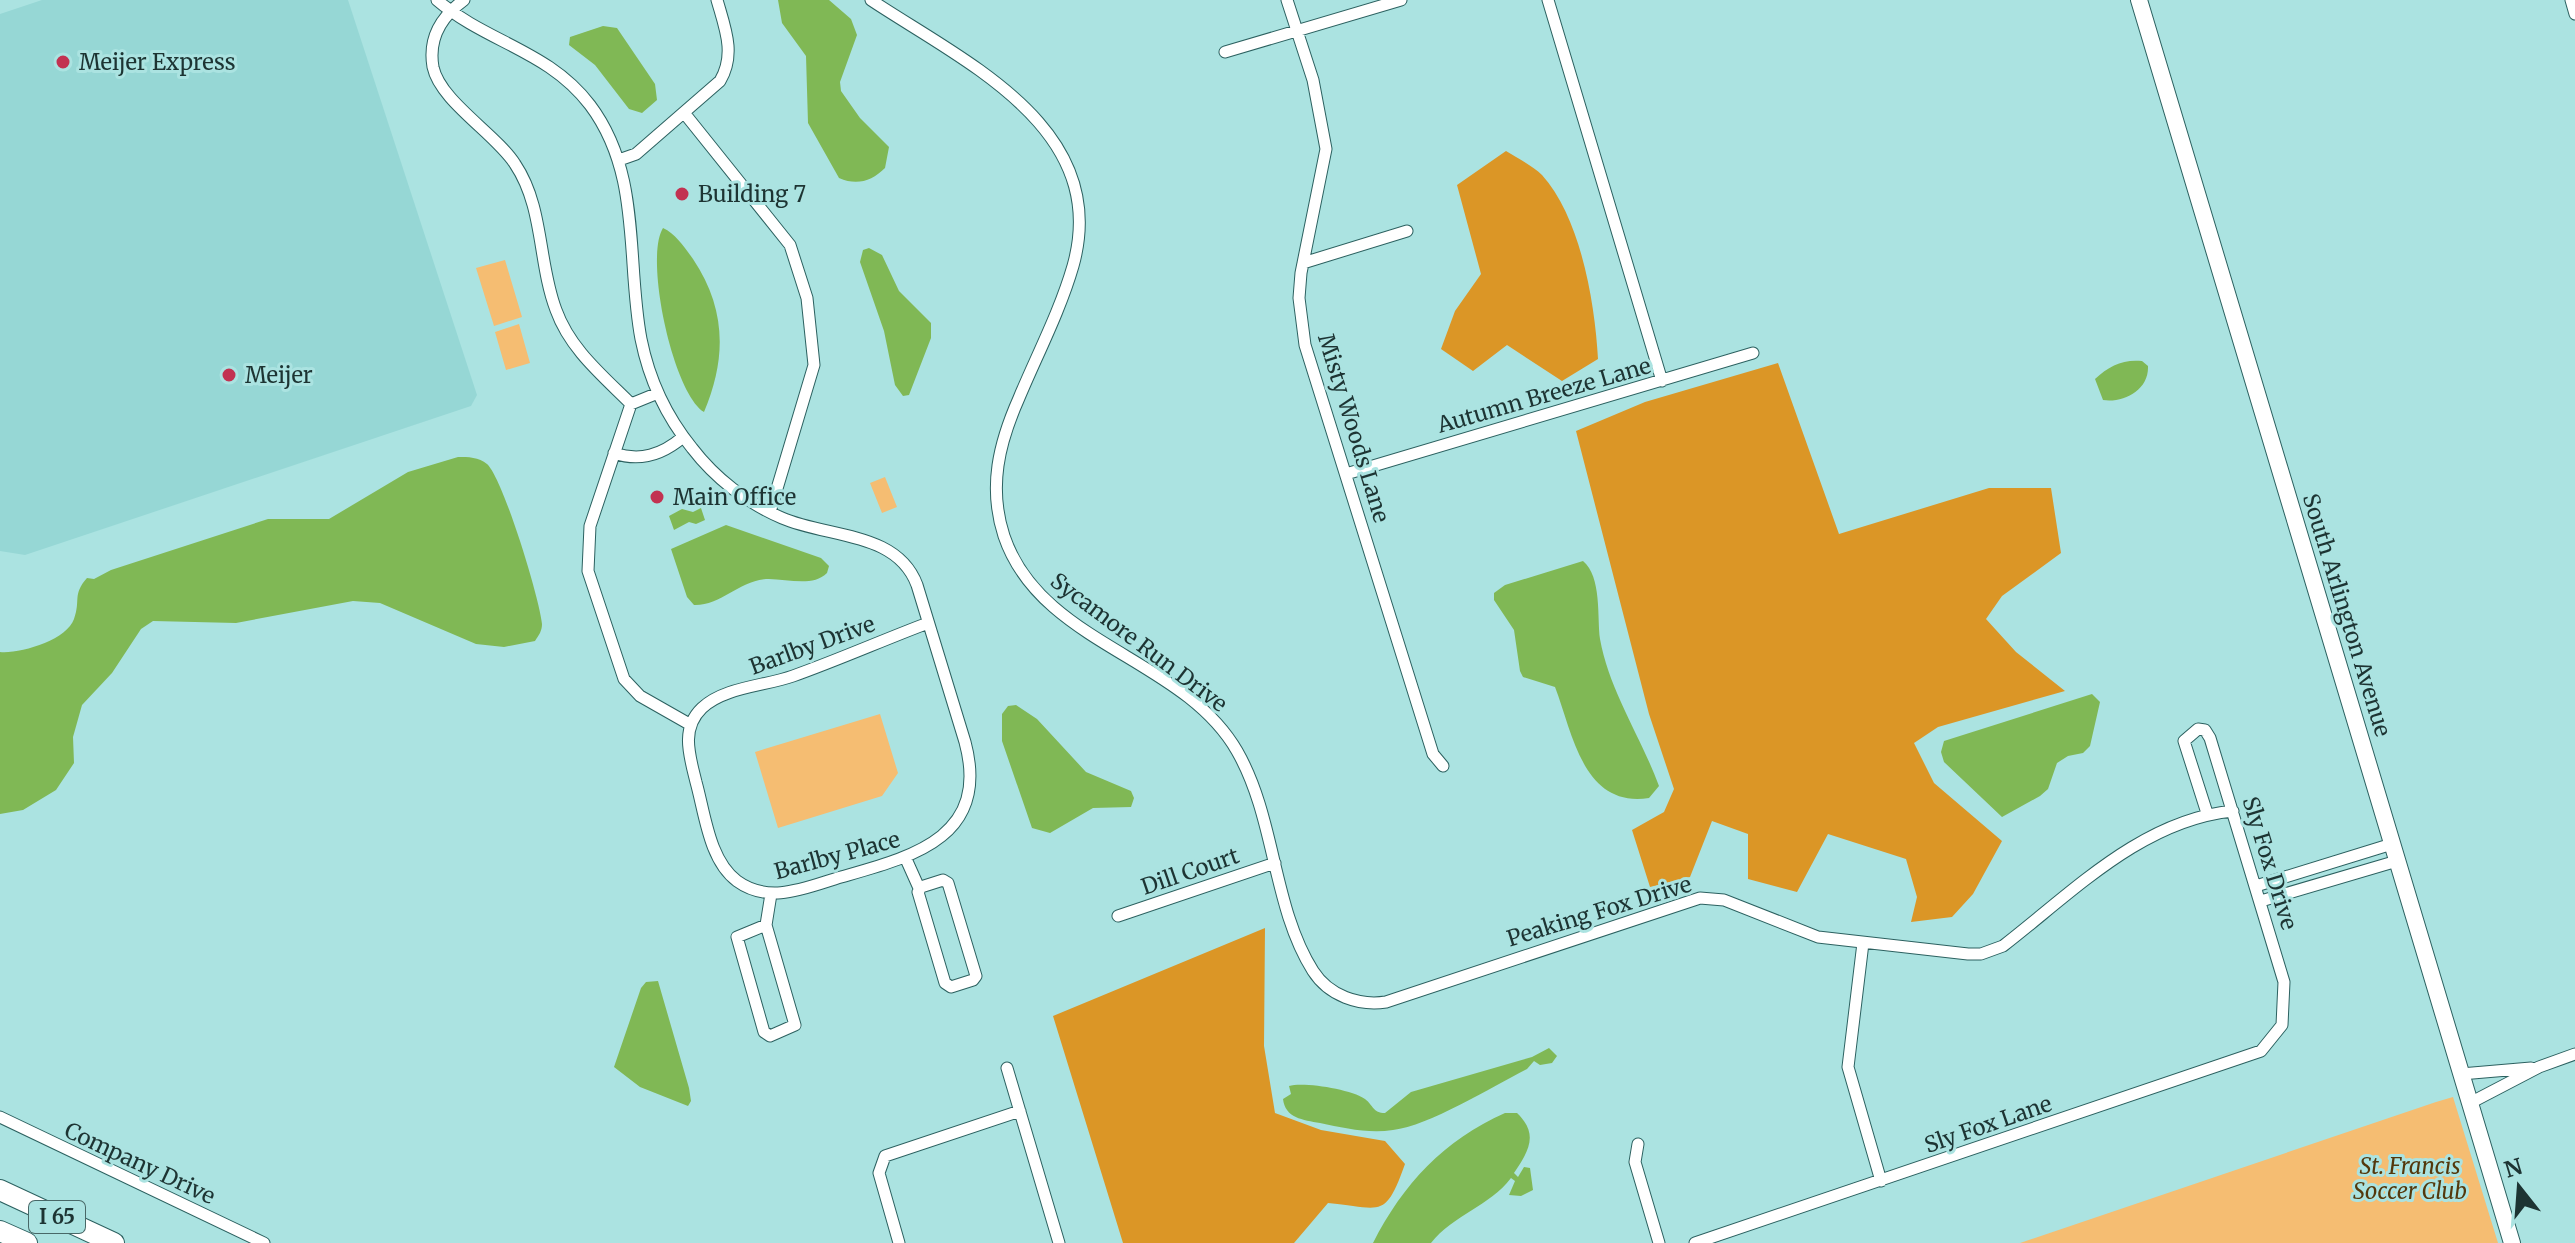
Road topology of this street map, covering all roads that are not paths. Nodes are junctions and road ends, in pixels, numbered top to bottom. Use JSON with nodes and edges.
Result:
{"nodes":[{"id":1,"x":439,"y":0,"type":"edge"},
{"id":2,"x":464,"y":0,"type":"edge"},
{"id":3,"x":717,"y":0,"type":"edge"},
{"id":4,"x":871,"y":0,"type":"edge"},
{"id":5,"x":1287,"y":0,"type":"edge"},
{"id":6,"x":1401,"y":0,"type":"edge"},
{"id":7,"x":1548,"y":0,"type":"edge"},
{"id":8,"x":2139,"y":0,"type":"edge"},
{"id":9,"x":2571,"y":0,"type":"edge"},
{"id":10,"x":450,"y":11,"type":"junction"},
{"id":11,"x":2575,"y":14,"type":"edge"},
{"id":12,"x":1297,"y":31,"type":"junction"},
{"id":13,"x":1225,"y":52,"type":"dead end"},
{"id":14,"x":685,"y":114,"type":"junction"},
{"id":15,"x":619,"y":160,"type":"junction"},
{"id":16,"x":1407,"y":231,"type":"dead end"},
{"id":17,"x":1303,"y":263,"type":"junction"},
{"id":18,"x":1753,"y":353,"type":"dead end"},
{"id":19,"x":1662,"y":381,"type":"junction"},
{"id":20,"x":658,"y":393,"type":"junction"},
{"id":21,"x":631,"y":404,"type":"junction"},
{"id":22,"x":683,"y":437,"type":"junction"},
{"id":23,"x":614,"y":453,"type":"junction"},
{"id":24,"x":1346,"y":474,"type":"junction"},
{"id":25,"x":770,"y":512,"type":"junction"},
{"id":26,"x":928,"y":623,"type":"junction"},
{"id":27,"x":691,"y":725,"type":"junction"},
{"id":28,"x":1443,"y":766,"type":"dead end"},
{"id":29,"x":2233,"y":811,"type":"junction"},
{"id":30,"x":2207,"y":813,"type":"junction"},
{"id":31,"x":2392,"y":844,"type":"junction"},
{"id":32,"x":906,"y":859,"type":"junction"},
{"id":33,"x":2397,"y":861,"type":"junction"},
{"id":34,"x":1275,"y":863,"type":"junction"},
{"id":35,"x":2256,"y":886,"type":"junction"},
{"id":36,"x":919,"y":888,"type":"junction"},
{"id":37,"x":771,"y":894,"type":"junction"},
{"id":38,"x":2261,"y":901,"type":"junction"},
{"id":39,"x":1118,"y":916,"type":"dead end"},
{"id":40,"x":766,"y":925,"type":"junction"},
{"id":41,"x":1299,"y":941,"type":"joint"},
{"id":42,"x":1863,"y":943,"type":"junction"},
{"id":43,"x":2282,"y":1025,"type":"joint"},
{"id":44,"x":2575,"y":1054,"type":"edge"},
{"id":45,"x":2539,"y":1067,"type":"junction"},
{"id":46,"x":1007,"y":1068,"type":"dead end"},
{"id":47,"x":2461,"y":1074,"type":"junction"},
{"id":48,"x":2470,"y":1103,"type":"junction"},
{"id":49,"x":1020,"y":1111,"type":"junction"},
{"id":50,"x":0,"y":1117,"type":"edge"},
{"id":51,"x":1638,"y":1144,"type":"dead end"},
{"id":52,"x":1881,"y":1181,"type":"junction"},
{"id":53,"x":0,"y":1190,"type":"edge"},
{"id":54,"x":0,"y":1231,"type":"edge"},
{"id":55,"x":27,"y":1243,"type":"edge"},
{"id":56,"x":114,"y":1243,"type":"edge"},
{"id":57,"x":264,"y":1243,"type":"edge"},
{"id":58,"x":899,"y":1243,"type":"edge"},
{"id":59,"x":1059,"y":1243,"type":"edge"},
{"id":60,"x":1659,"y":1243,"type":"edge"},
{"id":61,"x":1695,"y":1243,"type":"edge"},
{"id":62,"x":2512,"y":1243,"type":"edge"}],
"edges":[{"from":1,"to":10,"type":"street"},
{"from":2,"to":10,"type":"street"},
{"from":3,"to":14,"type":"street"},
{"from":4,"to":34,"type":"street","name":"Sycamore Run Drive"},
{"from":5,"to":12,"type":"street","name":"Misty Woods Lane"},
{"from":6,"to":12,"type":"street"},
{"from":7,"to":19,"type":"street"},
{"from":8,"to":31,"type":"street","name":"South Arlington Avenue"},
{"from":9,"to":11,"type":"street"},
{"from":10,"to":15,"type":"street"},
{"from":10,"to":21,"type":"street"},
{"from":12,"to":13,"type":"street"},
{"from":12,"to":17,"type":"street","name":"Misty Woods Lane"},
{"from":14,"to":15,"type":"street"},
{"from":14,"to":25,"type":"street"},
{"from":15,"to":20,"type":"street"},
{"from":16,"to":17,"type":"street"},
{"from":17,"to":24,"type":"street","name":"Misty Woods Lane"},
{"from":18,"to":19,"type":"street","name":"Autumn Breeze Lane"},
{"from":19,"to":24,"type":"street","name":"Autumn Breeze Lane"},
{"from":20,"to":21,"type":"street"},
{"from":20,"to":22,"type":"street"},
{"from":21,"to":23,"type":"street"},
{"from":22,"to":23,"type":"street"},
{"from":22,"to":25,"type":"street"},
{"from":23,"to":27,"type":"street"},
{"from":24,"to":28,"type":"street","name":"Misty Woods Lane"},
{"from":25,"to":26,"type":"street"},
{"from":26,"to":27,"type":"street","name":"Barlby Drive"},
{"from":26,"to":32,"type":"street","name":"Barlby Place"},
{"from":27,"to":37,"type":"street","name":"Barlby Place"},
{"from":29,"to":30,"type":"street","name":"Peaking Fox Drive"},
{"from":29,"to":30,"type":"street","name":"Sly Fox Drive"},
{"from":29,"to":35,"type":"street","name":"Sly Fox Drive"},
{"from":30,"to":42,"type":"street","name":"Peaking Fox Drive"},
{"from":31,"to":33,"type":"street","name":"South Arlington Avenue"},
{"from":31,"to":35,"type":"street"},
{"from":32,"to":36,"type":"street"},
{"from":32,"to":37,"type":"street","name":"Barlby Place"},
{"from":33,"to":38,"type":"street"},
{"from":33,"to":47,"type":"street","name":"South Arlington Avenue"},
{"from":34,"to":39,"type":"street","name":"Dill Court"},
{"from":34,"to":41,"type":"street","name":"Sycamore Run Drive"},
{"from":35,"to":38,"type":"street","name":"Sly Fox Drive"},
{"from":36,"to":36,"type":"street"},
{"from":37,"to":40,"type":"street"},
{"from":38,"to":43,"type":"street","name":"Sly Fox Drive"},
{"from":40,"to":40,"type":"street"},
{"from":41,"to":42,"type":"street","name":"Peaking Fox Drive"},
{"from":42,"to":52,"type":"street"},
{"from":43,"to":52,"type":"street","name":"Sly Fox Lane"},
{"from":44,"to":45,"type":"street"},
{"from":45,"to":47,"type":"street"},
{"from":45,"to":48,"type":"street"},
{"from":46,"to":49,"type":"street"},
{"from":47,"to":48,"type":"street","name":"South Arlington Avenue"},
{"from":48,"to":62,"type":"street","name":"South Arlington Avenue"},
{"from":49,"to":58,"type":"street"},
{"from":49,"to":59,"type":"street"},
{"from":50,"to":57,"type":"street","name":"Company Drive"},
{"from":51,"to":60,"type":"street"},
{"from":52,"to":61,"type":"street","name":"Sly Fox Lane"},
{"from":53,"to":56,"type":"highway","number":"I 65"},
{"from":54,"to":55,"type":"highway","number":"I 65"}]}
